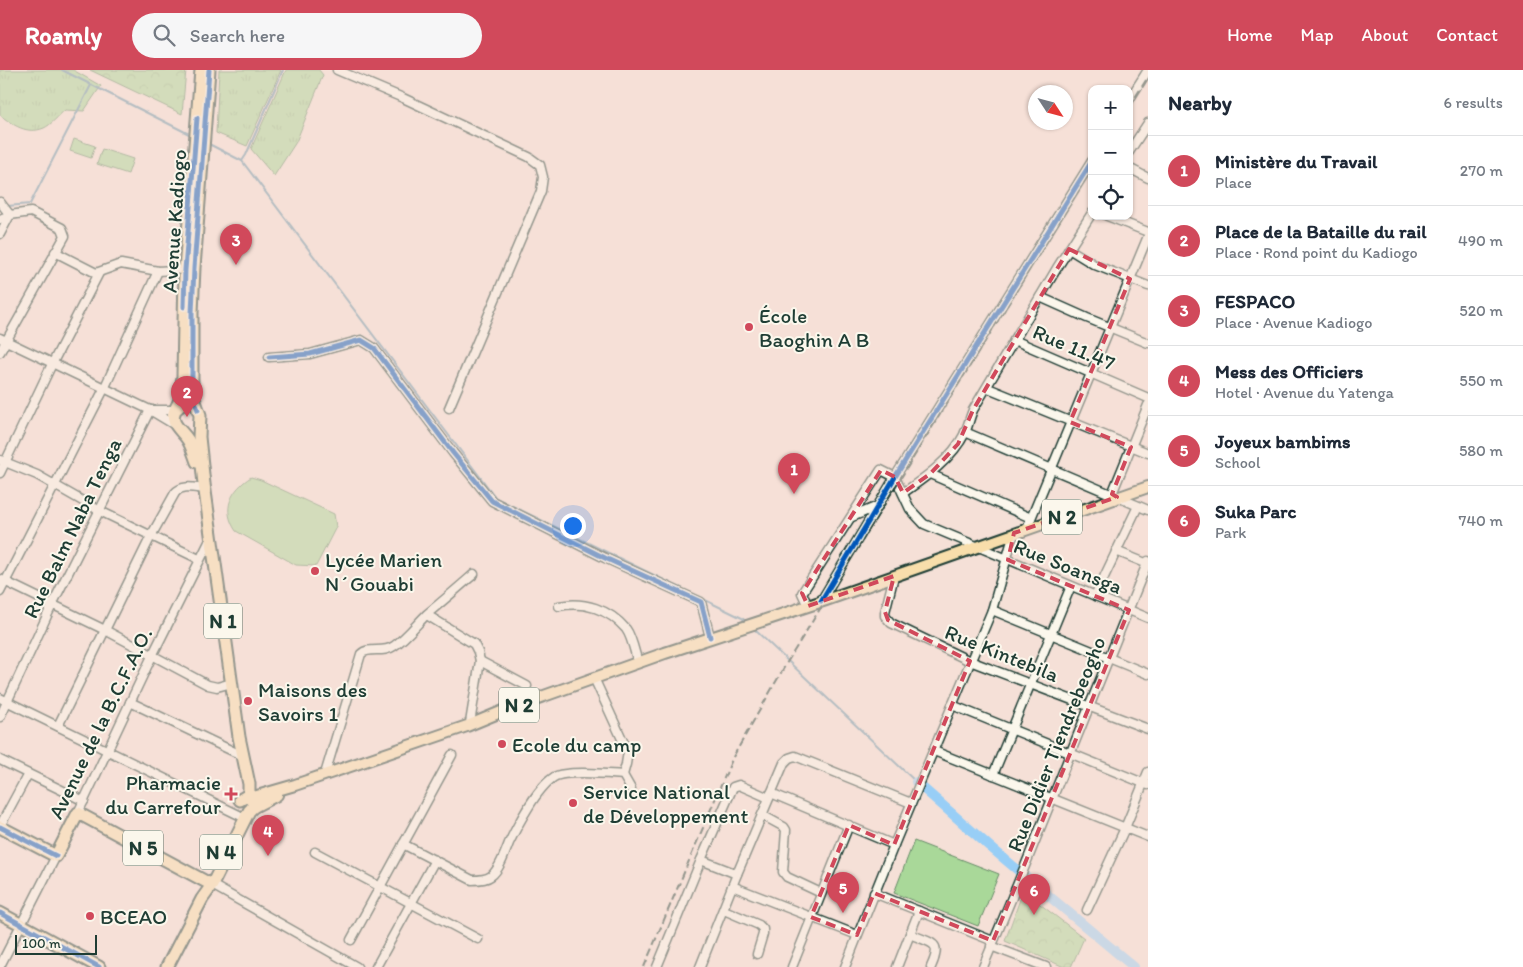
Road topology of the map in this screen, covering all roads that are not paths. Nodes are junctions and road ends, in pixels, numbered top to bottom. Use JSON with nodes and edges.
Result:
{"nodes":[{"id":1,"x":201,"y":70,"type":"edge"},
{"id":2,"x":209,"y":70,"type":"edge"},
{"id":3,"x":336,"y":70,"type":"edge"},
{"id":4,"x":1148,"y":70,"type":"edge"},
{"id":5,"x":1133,"y":94,"type":"edge"},
{"id":6,"x":1148,"y":123,"type":"edge"},
{"id":7,"x":201,"y":126,"type":"junction"},
{"id":8,"x":1133,"y":146,"type":"edge"},
{"id":9,"x":1088,"y":167,"type":"edge"},
{"id":10,"x":1133,"y":170,"type":"edge"},
{"id":11,"x":1148,"y":178,"type":"edge"},
{"id":12,"x":0,"y":202,"type":"edge"},
{"id":13,"x":10,"y":215,"type":"junction"},
{"id":14,"x":0,"y":219,"type":"edge"},
{"id":15,"x":1088,"y":219,"type":"edge"},
{"id":16,"x":1117,"y":220,"type":"edge"},
{"id":17,"x":1148,"y":232,"type":"edge"},
{"id":18,"x":0,"y":234,"type":"edge"},
{"id":19,"x":1148,"y":236,"type":"edge"},
{"id":20,"x":1069,"y":249,"type":"junction"},
{"id":21,"x":55,"y":252,"type":"junction"},
{"id":22,"x":190,"y":269,"type":"junction"},
{"id":23,"x":158,"y":271,"type":"junction"},
{"id":24,"x":99,"y":273,"type":"junction"},
{"id":25,"x":1130,"y":279,"type":"junction"},
{"id":26,"x":1148,"y":286,"type":"edge"},
{"id":27,"x":1040,"y":297,"type":"junction"},
{"id":28,"x":1111,"y":327,"type":"junction"},
{"id":29,"x":3,"y":339,"type":"edge"},
{"id":30,"x":1014,"y":340,"type":"junction"},
{"id":31,"x":1148,"y":342,"type":"edge"},
{"id":32,"x":0,"y":352,"type":"edge"},
{"id":33,"x":269,"y":357,"type":"dead end"},
{"id":34,"x":52,"y":364,"type":"junction"},
{"id":35,"x":1091,"y":373,"type":"junction"},
{"id":36,"x":988,"y":388,"type":"junction"},
{"id":37,"x":104,"y":389,"type":"junction"},
{"id":38,"x":1148,"y":398,"type":"edge"},
{"id":39,"x":1148,"y":406,"type":"edge"},
{"id":40,"x":449,"y":408,"type":"dead end"},
{"id":41,"x":175,"y":409,"type":"junction"},
{"id":42,"x":150,"y":410,"type":"junction"},
{"id":43,"x":198,"y":410,"type":"junction"},
{"id":44,"x":1070,"y":422,"type":"junction"},
{"id":45,"x":199,"y":423,"type":"junction"},
{"id":46,"x":177,"y":427,"type":"junction"},
{"id":47,"x":965,"y":432,"type":"junction"},
{"id":48,"x":1131,"y":447,"type":"junction"},
{"id":49,"x":1148,"y":453,"type":"edge"},
{"id":50,"x":3,"y":461,"type":"edge"},
{"id":51,"x":1051,"y":470,"type":"junction"},
{"id":52,"x":0,"y":473,"type":"edge"},
{"id":53,"x":930,"y":474,"type":"junction"},
{"id":54,"x":895,"y":476,"type":"junction"},
{"id":55,"x":54,"y":486,"type":"junction"},
{"id":56,"x":205,"y":487,"type":"junction"},
{"id":57,"x":1148,"y":487,"type":"edge"},
{"id":58,"x":904,"y":493,"type":"junction"},
{"id":59,"x":1114,"y":496,"type":"junction"},
{"id":60,"x":878,"y":506,"type":"junction"},
{"id":61,"x":1138,"y":506,"type":"junction"},
{"id":62,"x":1148,"y":510,"type":"edge"},
{"id":63,"x":100,"y":511,"type":"junction"},
{"id":64,"x":852,"y":518,"type":"junction"},
{"id":65,"x":1029,"y":523,"type":"junction"},
{"id":66,"x":1014,"y":533,"type":"junction"},
{"id":67,"x":151,"y":536,"type":"junction"},
{"id":68,"x":211,"y":537,"type":"junction"},
{"id":69,"x":975,"y":547,"type":"junction"},
{"id":70,"x":1116,"y":551,"type":"junction"},
{"id":71,"x":199,"y":559,"type":"junction"},
{"id":72,"x":1008,"y":560,"type":"junction"},
{"id":73,"x":1148,"y":563,"type":"edge"},
{"id":74,"x":474,"y":574,"type":"dead end"},
{"id":75,"x":894,"y":576,"type":"junction"},
{"id":76,"x":2,"y":581,"type":"edge"},
{"id":77,"x":1071,"y":586,"type":"junction"},
{"id":78,"x":0,"y":592,"type":"edge"},
{"id":79,"x":1095,"y":596,"type":"junction"},
{"id":80,"x":821,"y":601,"type":"junction"},
{"id":81,"x":52,"y":605,"type":"junction"},
{"id":82,"x":559,"y":606,"type":"dead end"},
{"id":83,"x":808,"y":606,"type":"junction"},
{"id":84,"x":992,"y":610,"type":"junction"},
{"id":85,"x":1129,"y":610,"type":"junction"},
{"id":86,"x":427,"y":615,"type":"junction"},
{"id":87,"x":1148,"y":618,"type":"edge"},
{"id":88,"x":105,"y":630,"type":"junction"},
{"id":89,"x":1052,"y":634,"type":"junction"},
{"id":90,"x":710,"y":637,"type":"junction"},
{"id":91,"x":152,"y":656,"type":"junction"},
{"id":92,"x":1109,"y":658,"type":"junction"},
{"id":93,"x":480,"y":661,"type":"junction"},
{"id":94,"x":970,"y":661,"type":"junction"},
{"id":95,"x":638,"y":662,"type":"junction"},
{"id":96,"x":1148,"y":674,"type":"edge"},
{"id":97,"x":594,"y":678,"type":"junction"},
{"id":98,"x":232,"y":683,"type":"junction"},
{"id":99,"x":1031,"y":685,"type":"junction"},
{"id":100,"x":527,"y":686,"type":"dead end"},
{"id":101,"x":4,"y":700,"type":"edge"},
{"id":102,"x":130,"y":702,"type":"junction"},
{"id":103,"x":952,"y":705,"type":"junction"},
{"id":104,"x":1089,"y":706,"type":"junction"},
{"id":105,"x":0,"y":717,"type":"edge"},
{"id":106,"x":470,"y":723,"type":"junction"},
{"id":107,"x":58,"y":726,"type":"junction"},
{"id":108,"x":1012,"y":729,"type":"junction"},
{"id":109,"x":1148,"y":729,"type":"edge"},
{"id":110,"x":107,"y":751,"type":"junction"},
{"id":111,"x":934,"y":751,"type":"junction"},
{"id":112,"x":1070,"y":753,"type":"junction"},
{"id":113,"x":452,"y":755,"type":"dead end"},
{"id":114,"x":243,"y":757,"type":"junction"},
{"id":115,"x":0,"y":760,"type":"edge"},
{"id":116,"x":1148,"y":772,"type":"edge"},
{"id":117,"x":28,"y":774,"type":"junction"},
{"id":118,"x":325,"y":774,"type":"junction"},
{"id":119,"x":622,"y":775,"type":"junction"},
{"id":120,"x":993,"y":776,"type":"junction"},
{"id":121,"x":1146,"y":784,"type":"edge"},
{"id":122,"x":631,"y":789,"type":"dead end"},
{"id":123,"x":770,"y":795,"type":"junction"},
{"id":124,"x":1052,"y":800,"type":"junction"},
{"id":125,"x":84,"y":801,"type":"junction"},
{"id":126,"x":911,"y":804,"type":"junction"},
{"id":127,"x":246,"y":805,"type":"junction"},
{"id":128,"x":78,"y":813,"type":"junction"},
{"id":129,"x":762,"y":815,"type":"junction"},
{"id":130,"x":849,"y":825,"type":"junction"},
{"id":131,"x":0,"y":827,"type":"edge"},
{"id":132,"x":1125,"y":828,"type":"junction"},
{"id":133,"x":1148,"y":837,"type":"edge"},
{"id":134,"x":403,"y":844,"type":"junction"},
{"id":135,"x":894,"y":845,"type":"junction"},
{"id":136,"x":315,"y":852,"type":"dead end"},
{"id":137,"x":56,"y":856,"type":"junction"},
{"id":138,"x":435,"y":860,"type":"junction"},
{"id":139,"x":701,"y":860,"type":"junction"},
{"id":140,"x":737,"y":874,"type":"junction"},
{"id":141,"x":209,"y":884,"type":"junction"},
{"id":142,"x":732,"y":886,"type":"junction"},
{"id":143,"x":380,"y":887,"type":"junction"},
{"id":144,"x":821,"y":893,"type":"junction"},
{"id":145,"x":874,"y":893,"type":"junction"},
{"id":146,"x":411,"y":903,"type":"junction"},
{"id":147,"x":724,"y":910,"type":"junction"},
{"id":148,"x":1087,"y":910,"type":"dead end"},
{"id":149,"x":919,"y":911,"type":"junction"},
{"id":150,"x":0,"y":913,"type":"edge"},
{"id":151,"x":811,"y":917,"type":"junction"},
{"id":152,"x":21,"y":924,"type":"junction"},
{"id":153,"x":910,"y":934,"type":"junction"},
{"id":154,"x":857,"y":935,"type":"junction"},
{"id":155,"x":478,"y":939,"type":"dead end"},
{"id":156,"x":351,"y":940,"type":"dead end"},
{"id":157,"x":992,"y":943,"type":"junction"},
{"id":158,"x":757,"y":954,"type":"dead end"},
{"id":159,"x":0,"y":966,"type":"edge"},
{"id":160,"x":99,"y":967,"type":"edge"},
{"id":161,"x":168,"y":967,"type":"edge"},
{"id":162,"x":357,"y":967,"type":"edge"},
{"id":163,"x":376,"y":967,"type":"edge"},
{"id":164,"x":657,"y":967,"type":"edge"},
{"id":165,"x":700,"y":967,"type":"edge"},
{"id":166,"x":792,"y":967,"type":"edge"},
{"id":167,"x":845,"y":967,"type":"edge"},
{"id":168,"x":897,"y":967,"type":"edge"},
{"id":169,"x":931,"y":967,"type":"edge"},
{"id":170,"x":982,"y":967,"type":"edge"},
{"id":171,"x":1046,"y":967,"type":"edge"}],
"edges":[{"from":1,"to":7,"type":"highway","name":"Avenue Kadiogo","number":"N 1"},
{"from":2,"to":7,"type":"highway","name":"Avenue Kadiogo","number":"N 1"},
{"from":3,"to":40,"type":"street"},
{"from":4,"to":5,"type":"street"},
{"from":6,"to":8,"type":"street"},
{"from":7,"to":22,"type":"highway","name":"Avenue Kadiogo","number":"N 1"},
{"from":9,"to":54,"type":"street"},
{"from":10,"to":11,"type":"street"},
{"from":12,"to":13,"type":"street"},
{"from":13,"to":14,"type":"street"},
{"from":13,"to":18,"type":"street"},
{"from":13,"to":21,"type":"street"},
{"from":15,"to":20,"type":"street"},
{"from":16,"to":17,"type":"street"},
{"from":19,"to":25,"type":"street"},
{"from":20,"to":25,"type":"street"},
{"from":20,"to":27,"type":"street"},
{"from":21,"to":24,"type":"street"},
{"from":21,"to":29,"type":"street"},
{"from":22,"to":23,"type":"street"},
{"from":22,"to":41,"type":"highway","name":"Avenue Kadiogo","number":"N 1"},
{"from":22,"to":43,"type":"highway","name":"Avenue Kadiogo","number":"N 1"},
{"from":23,"to":24,"type":"street"},
{"from":23,"to":37,"type":"street"},
{"from":24,"to":34,"type":"street"},
{"from":25,"to":26,"type":"street"},
{"from":25,"to":28,"type":"street"},
{"from":27,"to":28,"type":"street"},
{"from":27,"to":30,"type":"street"},
{"from":28,"to":31,"type":"street"},
{"from":28,"to":35,"type":"street"},
{"from":29,"to":32,"type":"street"},
{"from":29,"to":34,"type":"street"},
{"from":30,"to":35,"type":"street","name":"Rue 11.47"},
{"from":30,"to":36,"type":"street"},
{"from":33,"to":90,"type":"street"},
{"from":34,"to":37,"type":"street"},
{"from":34,"to":50,"type":"street"},
{"from":35,"to":38,"type":"street","name":"Rue 11.47"},
{"from":35,"to":44,"type":"street"},
{"from":36,"to":44,"type":"street"},
{"from":36,"to":47,"type":"street"},
{"from":37,"to":42,"type":"street"},
{"from":37,"to":55,"type":"street"},
{"from":39,"to":48,"type":"street"},
{"from":41,"to":42,"type":"street"},
{"from":41,"to":43,"type":"highway"},
{"from":41,"to":46,"type":"highway","number":"N 1"},
{"from":42,"to":46,"type":"street"},
{"from":42,"to":63,"type":"street","name":"Rue Balm Naba Tenga"},
{"from":43,"to":45,"type":"highway","number":"N 1"},
{"from":44,"to":48,"type":"street"},
{"from":44,"to":51,"type":"street"},
{"from":45,"to":46,"type":"highway"},
{"from":45,"to":56,"type":"highway","number":"N 1"},
{"from":46,"to":56,"type":"highway","number":"N 1"},
{"from":47,"to":51,"type":"street"},
{"from":47,"to":53,"type":"street"},
{"from":48,"to":49,"type":"street"},
{"from":48,"to":59,"type":"street"},
{"from":50,"to":52,"type":"street"},
{"from":50,"to":55,"type":"street"},
{"from":51,"to":59,"type":"street"},
{"from":51,"to":65,"type":"street"},
{"from":53,"to":58,"type":"street"},
{"from":53,"to":65,"type":"street"},
{"from":54,"to":58,"type":"street","name":"Rue Soansga"},
{"from":54,"to":60,"type":"street"},
{"from":54,"to":64,"type":"street"},
{"from":55,"to":63,"type":"street"},
{"from":55,"to":76,"type":"street"},
{"from":56,"to":67,"type":"street"},
{"from":56,"to":68,"type":"highway","number":"N 1"},
{"from":57,"to":59,"type":"main road","number":"N 2"},
{"from":58,"to":69,"type":"street","name":"Rue Soansga"},
{"from":59,"to":61,"type":"street"},
{"from":59,"to":65,"type":"main road","number":"N 2"},
{"from":60,"to":64,"type":"street"},
{"from":60,"to":80,"type":"street"},
{"from":61,"to":62,"type":"street"},
{"from":61,"to":70,"type":"street"},
{"from":63,"to":67,"type":"street"},
{"from":63,"to":81,"type":"street","name":"Rue Balm Naba Tenga"},
{"from":64,"to":83,"type":"street"},
{"from":65,"to":66,"type":"main road","number":"N 2"},
{"from":66,"to":69,"type":"main road","number":"N 2"},
{"from":66,"to":72,"type":"street"},
{"from":67,"to":71,"type":"street"},
{"from":67,"to":88,"type":"street"},
{"from":68,"to":71,"type":"street","name":"Avenue de la B.C.F.A.O."},
{"from":68,"to":98,"type":"highway","number":"N 1"},
{"from":69,"to":72,"type":"street","name":"Rue Soansga"},
{"from":69,"to":75,"type":"main road","number":"N 2"},
{"from":70,"to":73,"type":"street"},
{"from":70,"to":79,"type":"street"},
{"from":71,"to":91,"type":"street","name":"Avenue de la B.C.F.A.O."},
{"from":72,"to":77,"type":"street","name":"Rue Soansga"},
{"from":72,"to":84,"type":"street"},
{"from":73,"to":85,"type":"street","name":"Rue Didier Tiendrebeogho"},
{"from":74,"to":86,"type":"street"},
{"from":75,"to":80,"type":"main road","number":"N 2"},
{"from":75,"to":94,"type":"street","name":"Rue Kintebila"},
{"from":76,"to":78,"type":"street"},
{"from":76,"to":81,"type":"street"},
{"from":77,"to":79,"type":"street","name":"Rue Soansga"},
{"from":77,"to":89,"type":"street"},
{"from":79,"to":85,"type":"street","name":"Rue Soansga"},
{"from":80,"to":83,"type":"main road","number":"N 2"},
{"from":81,"to":88,"type":"street"},
{"from":81,"to":101,"type":"street","name":"Rue Balm Naba Tenga"},
{"from":82,"to":95,"type":"street"},
{"from":83,"to":90,"type":"main road","number":"N 2"},
{"from":84,"to":89,"type":"street"},
{"from":84,"to":94,"type":"street"},
{"from":85,"to":87,"type":"street","name":"Rue Soansga"},
{"from":85,"to":92,"type":"street","name":"Rue Didier Tiendrebeogho"},
{"from":86,"to":93,"type":"street"},
{"from":86,"to":118,"type":"street"},
{"from":88,"to":91,"type":"street"},
{"from":88,"to":107,"type":"street"},
{"from":89,"to":92,"type":"street"},
{"from":89,"to":99,"type":"street"},
{"from":90,"to":95,"type":"main road","number":"N 2"},
{"from":91,"to":98,"type":"street"},
{"from":91,"to":102,"type":"street","name":"Avenue de la B.C.F.A.O."},
{"from":92,"to":96,"type":"street"},
{"from":92,"to":104,"type":"street","name":"Rue Didier Tiendrebeogho"},
{"from":93,"to":100,"type":"street"},
{"from":93,"to":106,"type":"street"},
{"from":94,"to":99,"type":"street","name":"Rue Kintebila"},
{"from":94,"to":103,"type":"street"},
{"from":95,"to":97,"type":"main road","number":"N 2"},
{"from":97,"to":106,"type":"main road","number":"N 2"},
{"from":97,"to":119,"type":"street"},
{"from":98,"to":114,"type":"highway","number":"N 1"},
{"from":99,"to":104,"type":"street","name":"Rue Kintebila"},
{"from":99,"to":108,"type":"street"},
{"from":101,"to":105,"type":"street","name":"Rue Balm Naba Tenga"},
{"from":101,"to":107,"type":"street"},
{"from":102,"to":110,"type":"street","name":"Avenue de la B.C.F.A.O."},
{"from":102,"to":114,"type":"street"},
{"from":103,"to":108,"type":"street"},
{"from":103,"to":111,"type":"street"},
{"from":104,"to":109,"type":"street","name":"Rue Kintebila"},
{"from":104,"to":112,"type":"street","name":"Rue Didier Tiendrebeogho"},
{"from":106,"to":118,"type":"main road","number":"N 2"},
{"from":107,"to":110,"type":"street"},
{"from":108,"to":112,"type":"street"},
{"from":108,"to":120,"type":"street"},
{"from":110,"to":125,"type":"street","name":"Avenue de la B.C.F.A.O."},
{"from":110,"to":127,"type":"street"},
{"from":111,"to":120,"type":"street"},
{"from":111,"to":126,"type":"street"},
{"from":112,"to":121,"type":"street"},
{"from":112,"to":124,"type":"street","name":"Rue Didier Tiendrebeogho"},
{"from":113,"to":134,"type":"street"},
{"from":114,"to":127,"type":"highway","number":"N 1"},
{"from":115,"to":117,"type":"street"},
{"from":116,"to":121,"type":"street"},
{"from":117,"to":125,"type":"street"},
{"from":117,"to":131,"type":"street"},
{"from":118,"to":127,"type":"main road","number":"N 2"},
{"from":119,"to":122,"type":"street"},
{"from":119,"to":138,"type":"street"},
{"from":120,"to":124,"type":"street"},
{"from":121,"to":132,"type":"street"},
{"from":123,"to":126,"type":"street"},
{"from":123,"to":129,"type":"street"},
{"from":123,"to":130,"type":"street"},
{"from":123,"to":139,"type":"street"},
{"from":124,"to":132,"type":"street"},
{"from":124,"to":157,"type":"street","name":"Rue Didier Tiendrebeogho"},
{"from":125,"to":128,"type":"street","name":"Avenue de la B.C.F.A.O."},
{"from":126,"to":135,"type":"street"},
{"from":127,"to":141,"type":"highway","number":"N 4"},
{"from":128,"to":137,"type":"highway","name":"Avenue de la B.C.F.A.O."},
{"from":128,"to":141,"type":"highway","number":"N 5"},
{"from":129,"to":140,"type":"street"},
{"from":129,"to":144,"type":"street"},
{"from":130,"to":135,"type":"street"},
{"from":130,"to":144,"type":"street"},
{"from":131,"to":137,"type":"highway"},
{"from":132,"to":133,"type":"street"},
{"from":132,"to":148,"type":"street"},
{"from":134,"to":138,"type":"street"},
{"from":134,"to":143,"type":"street"},
{"from":135,"to":145,"type":"street"},
{"from":136,"to":143,"type":"street"},
{"from":137,"to":152,"type":"street","name":"Avenue de la B.C.F.A.O."},
{"from":138,"to":146,"type":"street"},
{"from":139,"to":140,"type":"street"},
{"from":139,"to":164,"type":"street"},
{"from":140,"to":142,"type":"street"},
{"from":141,"to":161,"type":"highway","number":"N 4"},
{"from":141,"to":162,"type":"street"},
{"from":142,"to":147,"type":"street"},
{"from":142,"to":151,"type":"street"},
{"from":143,"to":146,"type":"street"},
{"from":143,"to":156,"type":"street"},
{"from":144,"to":151,"type":"street"},
{"from":145,"to":149,"type":"street"},
{"from":145,"to":154,"type":"street"},
{"from":146,"to":155,"type":"street"},
{"from":146,"to":163,"type":"street"},
{"from":147,"to":158,"type":"street"},
{"from":147,"to":165,"type":"street"},
{"from":149,"to":153,"type":"street"},
{"from":149,"to":157,"type":"street"},
{"from":150,"to":152,"type":"highway"},
{"from":151,"to":154,"type":"street"},
{"from":151,"to":166,"type":"street"},
{"from":152,"to":159,"type":"street","name":"Avenue de la B.C.F.A.O."},
{"from":152,"to":160,"type":"highway"},
{"from":153,"to":168,"type":"street"},
{"from":153,"to":169,"type":"street"},
{"from":154,"to":167,"type":"street"},
{"from":157,"to":170,"type":"street","name":"Rue Didier Tiendrebeogho"},
{"from":157,"to":171,"type":"street"}]}
